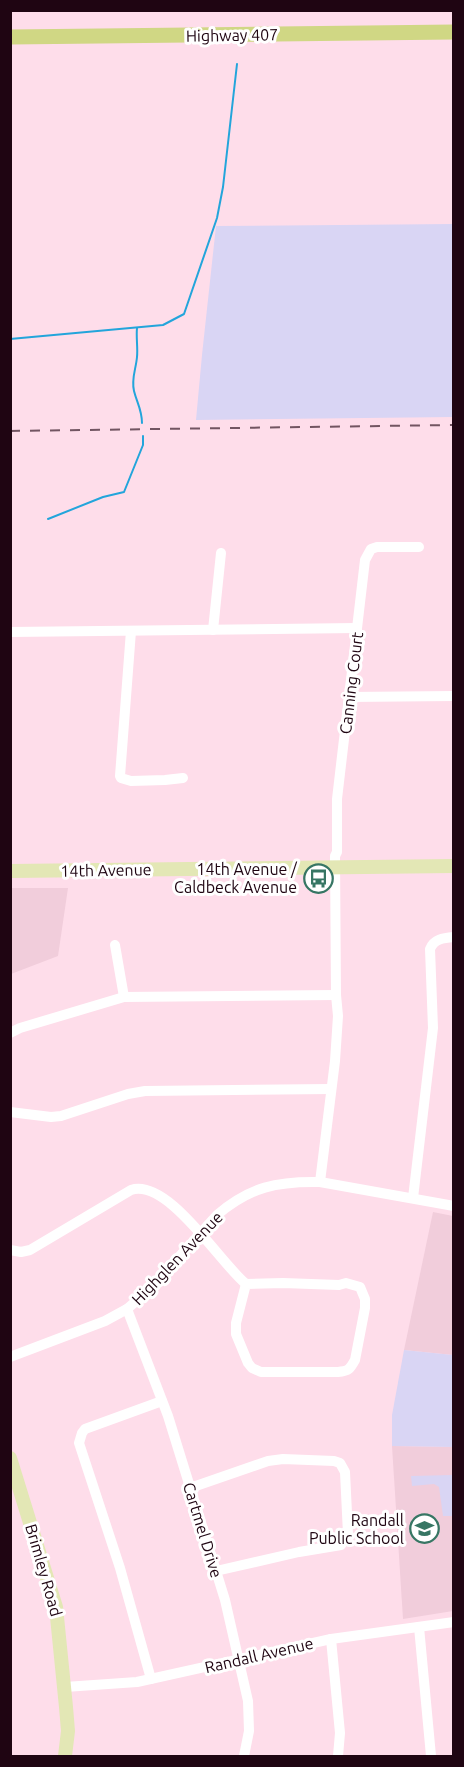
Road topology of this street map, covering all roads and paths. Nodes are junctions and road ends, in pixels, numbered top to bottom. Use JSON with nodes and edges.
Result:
{"nodes":[{"id":1,"x":453,"y":32,"type":"edge"},
{"id":2,"x":10,"y":38,"type":"edge"},
{"id":3,"x":419,"y":547,"type":"dead end"},
{"id":4,"x":222,"y":553,"type":"dead end"},
{"id":5,"x":357,"y":628,"type":"junction"},
{"id":6,"x":213,"y":630,"type":"junction"},
{"id":7,"x":131,"y":631,"type":"junction"},
{"id":8,"x":10,"y":632,"type":"edge"},
{"id":9,"x":453,"y":696,"type":"edge"},
{"id":10,"x":349,"y":698,"type":"junction"},
{"id":11,"x":183,"y":778,"type":"dead end"},
{"id":12,"x":453,"y":866,"type":"edge"},
{"id":13,"x":335,"y":867,"type":"junction"},
{"id":14,"x":10,"y":871,"type":"edge"},
{"id":15,"x":453,"y":937,"type":"edge"},
{"id":16,"x":115,"y":945,"type":"dead end"},
{"id":17,"x":336,"y":995,"type":"junction"},
{"id":18,"x":124,"y":997,"type":"junction"},
{"id":19,"x":10,"y":1033,"type":"edge"},
{"id":20,"x":331,"y":1089,"type":"junction"},
{"id":21,"x":10,"y":1112,"type":"edge"},
{"id":22,"x":320,"y":1182,"type":"junction"},
{"id":23,"x":413,"y":1198,"type":"junction"},
{"id":24,"x":453,"y":1206,"type":"edge"},
{"id":25,"x":200,"y":1233,"type":"junction"},
{"id":26,"x":10,"y":1250,"type":"edge"},
{"id":27,"x":246,"y":1284,"type":"junction"},
{"id":28,"x":127,"y":1309,"type":"junction"},
{"id":29,"x":10,"y":1357,"type":"edge"},
{"id":30,"x":162,"y":1401,"type":"junction"},
{"id":31,"x":10,"y":1458,"type":"edge"},
{"id":32,"x":190,"y":1488,"type":"junction"},
{"id":33,"x":216,"y":1571,"type":"junction"},
{"id":34,"x":453,"y":1622,"type":"edge"},
{"id":35,"x":419,"y":1627,"type":"junction"},
{"id":36,"x":331,"y":1639,"type":"junction"},
{"id":37,"x":239,"y":1660,"type":"junction"},
{"id":38,"x":151,"y":1679,"type":"junction"},
{"id":39,"x":65,"y":1687,"type":"junction"},
{"id":40,"x":65,"y":1756,"type":"edge"},
{"id":41,"x":244,"y":1756,"type":"edge"},
{"id":42,"x":338,"y":1756,"type":"edge"},
{"id":43,"x":431,"y":1756,"type":"edge"}],
"edges":[{"from":1,"to":2,"type":"highway","name":"Highway 407"},
{"from":3,"to":5,"type":"street","name":"Canning Court"},
{"from":4,"to":6,"type":"street"},
{"from":5,"to":6,"type":"street"},
{"from":5,"to":10,"type":"street","name":"Canning Court"},
{"from":6,"to":7,"type":"street"},
{"from":7,"to":8,"type":"street"},
{"from":7,"to":11,"type":"street"},
{"from":9,"to":10,"type":"street"},
{"from":10,"to":13,"type":"street","name":"Canning Court"},
{"from":12,"to":13,"type":"main road","name":"14th Avenue"},
{"from":13,"to":14,"type":"main road","name":"14th Avenue"},
{"from":13,"to":17,"type":"street","name":"Canning Court"},
{"from":15,"to":23,"type":"street"},
{"from":16,"to":18,"type":"street"},
{"from":17,"to":18,"type":"street"},
{"from":17,"to":20,"type":"street","name":"Canning Court"},
{"from":18,"to":19,"type":"street"},
{"from":20,"to":21,"type":"street"},
{"from":20,"to":22,"type":"street","name":"Canning Court"},
{"from":22,"to":23,"type":"street","name":"Highglen Avenue"},
{"from":22,"to":25,"type":"street","name":"Highglen Avenue"},
{"from":23,"to":24,"type":"street","name":"Highglen Avenue"},
{"from":25,"to":26,"type":"street"},
{"from":25,"to":27,"type":"street"},
{"from":25,"to":28,"type":"street","name":"Highglen Avenue"},
{"from":27,"to":27,"type":"street"},
{"from":28,"to":29,"type":"street","name":"Highglen Avenue"},
{"from":28,"to":30,"type":"street","name":"Cartmel Drive"},
{"from":30,"to":32,"type":"street","name":"Cartmel Drive"},
{"from":30,"to":38,"type":"street"},
{"from":31,"to":39,"type":"main road","name":"Brimley Road"},
{"from":32,"to":33,"type":"street","name":"Cartmel Drive"},
{"from":32,"to":33,"type":"street"},
{"from":33,"to":37,"type":"street","name":"Cartmel Drive"},
{"from":34,"to":35,"type":"street","name":"Randall Avenue"},
{"from":35,"to":36,"type":"street","name":"Randall Avenue"},
{"from":35,"to":43,"type":"street"},
{"from":36,"to":37,"type":"street","name":"Randall Avenue"},
{"from":36,"to":42,"type":"street"},
{"from":37,"to":38,"type":"street","name":"Randall Avenue"},
{"from":37,"to":41,"type":"street","name":"Cartmel Drive"},
{"from":38,"to":39,"type":"street","name":"Randall Avenue"},
{"from":39,"to":40,"type":"main road","name":"Brimley Road"}]}
